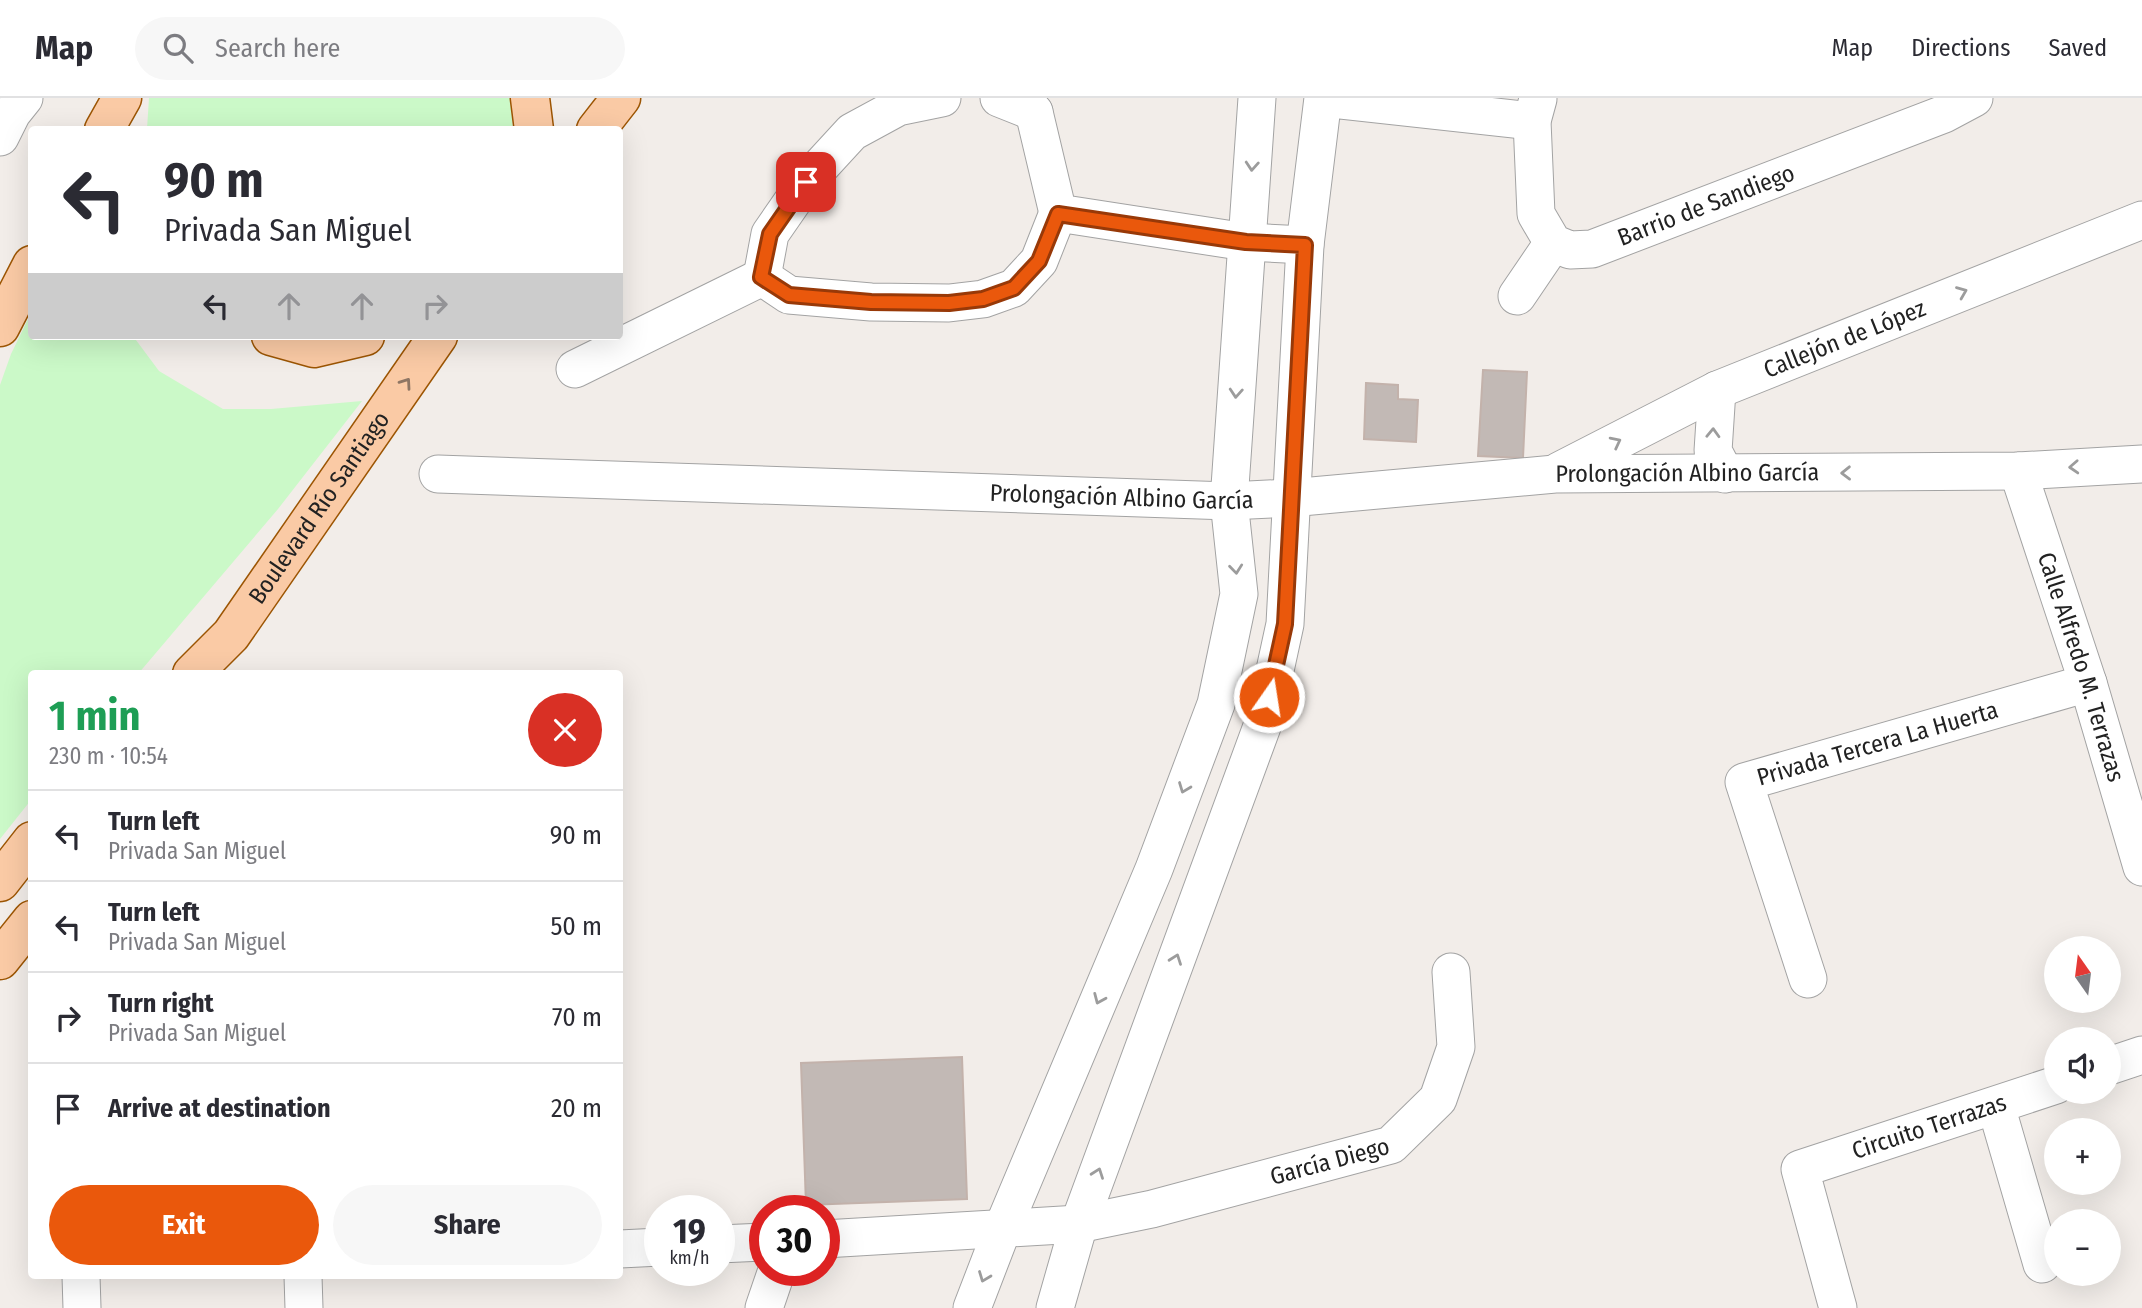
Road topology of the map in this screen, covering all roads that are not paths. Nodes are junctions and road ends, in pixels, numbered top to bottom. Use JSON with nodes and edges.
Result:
{"nodes":[{"id":1,"x":530,"y":98,"type":"edge"},
{"id":2,"x":621,"y":98,"type":"edge"},
{"id":3,"x":942,"y":98,"type":"edge"},
{"id":4,"x":999,"y":98,"type":"edge"},
{"id":5,"x":1257,"y":98,"type":"edge"},
{"id":6,"x":1323,"y":98,"type":"edge"},
{"id":7,"x":1975,"y":98,"type":"edge"},
{"id":8,"x":1040,"y":105,"type":"edge"},
{"id":9,"x":1535,"y":109,"type":"edge"},
{"id":10,"x":534,"y":126,"type":"edge"},
{"id":11,"x":599,"y":126,"type":"edge"},
{"id":12,"x":1058,"y":214,"type":"junction"},
{"id":13,"x":2142,"y":220,"type":"edge"},
{"id":14,"x":1246,"y":242,"type":"junction"},
{"id":15,"x":1553,"y":243,"type":"junction"},
{"id":16,"x":1305,"y":245,"type":"junction"},
{"id":17,"x":28,"y":273,"type":"edge"},
{"id":18,"x":761,"y":277,"type":"junction"},
{"id":19,"x":1517,"y":296,"type":"dead end"},
{"id":20,"x":0,"y":327,"type":"edge"},
{"id":21,"x":285,"y":340,"type":"edge"},
{"id":22,"x":348,"y":340,"type":"edge"},
{"id":23,"x":435,"y":340,"type":"edge"},
{"id":24,"x":575,"y":369,"type":"dead end"},
{"id":25,"x":1717,"y":390,"type":"junction"},
{"id":26,"x":2142,"y":464,"type":"edge"},
{"id":27,"x":2018,"y":471,"type":"junction"},
{"id":28,"x":438,"y":474,"type":"dead end"},
{"id":29,"x":1555,"y":474,"type":"junction"},
{"id":30,"x":1725,"y":474,"type":"junction"},
{"id":31,"x":1290,"y":498,"type":"junction"},
{"id":32,"x":1230,"y":501,"type":"junction"},
{"id":33,"x":231,"y":635,"type":"junction"},
{"id":34,"x":196,"y":670,"type":"edge"},
{"id":35,"x":209,"y":670,"type":"edge"},
{"id":36,"x":2088,"y":683,"type":"junction"},
{"id":37,"x":28,"y":846,"type":"edge"},
{"id":38,"x":2142,"y":867,"type":"edge"},
{"id":39,"x":0,"y":882,"type":"edge"},
{"id":40,"x":28,"y":925,"type":"edge"},
{"id":41,"x":0,"y":960,"type":"edge"},
{"id":42,"x":1451,"y":972,"type":"dead end"},
{"id":43,"x":1808,"y":979,"type":"dead end"},
{"id":44,"x":2142,"y":1055,"type":"edge"},
{"id":45,"x":2121,"y":1062,"type":"edge"},
{"id":46,"x":2044,"y":1089,"type":"edge"},
{"id":47,"x":1996,"y":1106,"type":"junction"},
{"id":48,"x":1079,"y":1224,"type":"junction"},
{"id":49,"x":1002,"y":1230,"type":"junction"},
{"id":50,"x":840,"y":1238,"type":"edge"},
{"id":51,"x":644,"y":1248,"type":"edge"},
{"id":52,"x":623,"y":1249,"type":"edge"},
{"id":53,"x":2042,"y":1264,"type":"dead end"},
{"id":54,"x":80,"y":1279,"type":"edge"},
{"id":55,"x":303,"y":1279,"type":"edge"},
{"id":56,"x":772,"y":1286,"type":"edge"},
{"id":57,"x":82,"y":1308,"type":"edge"},
{"id":58,"x":304,"y":1308,"type":"edge"},
{"id":59,"x":764,"y":1308,"type":"edge"},
{"id":60,"x":972,"y":1308,"type":"edge"},
{"id":61,"x":1055,"y":1308,"type":"edge"},
{"id":62,"x":1838,"y":1308,"type":"edge"}],
"edges":[{"from":1,"to":10,"type":"main road"},
{"from":2,"to":11,"type":"main road"},
{"from":3,"to":18,"type":"street"},
{"from":4,"to":8,"type":"street"},
{"from":5,"to":14,"type":"street","one_way":true},
{"from":6,"to":9,"type":"street"},
{"from":6,"to":16,"type":"street"},
{"from":7,"to":15,"type":"street","name":"Barrio de Sandiego"},
{"from":8,"to":12,"type":"street"},
{"from":9,"to":15,"type":"street"},
{"from":12,"to":14,"type":"street"},
{"from":12,"to":18,"type":"street"},
{"from":25,"to":13,"type":"street","name":"Callejón de López","one_way":true},
{"from":14,"to":16,"type":"street"},
{"from":14,"to":32,"type":"street","one_way":true},
{"from":15,"to":19,"type":"street"},
{"from":16,"to":31,"type":"street"},
{"from":17,"to":20,"type":"main road"},
{"from":18,"to":24,"type":"street"},
{"from":21,"to":22,"type":"main road"},
{"from":33,"to":23,"type":"main road","name":"Boulevard Río Santiago","one_way":true},
{"from":29,"to":25,"type":"street","name":"Callejón de López","one_way":true},
{"from":30,"to":25,"type":"street","one_way":true},
{"from":26,"to":27,"type":"street","name":"Prolongación Albino García","one_way":true},
{"from":27,"to":30,"type":"street","name":"Prolongación Albino García","one_way":true},
{"from":27,"to":36,"type":"street","name":"Calle Alfredo M. Terrazas"},
{"from":28,"to":32,"type":"street","name":"Prolongación Albino García"},
{"from":29,"to":30,"type":"street","name":"Prolongación Albino García"},
{"from":29,"to":31,"type":"street","name":"Prolongación Albino García"},
{"from":31,"to":32,"type":"street","name":"Prolongación Albino García"},
{"from":48,"to":31,"type":"street","one_way":true},
{"from":32,"to":49,"type":"street","one_way":true},
{"from":33,"to":34,"type":"main road","name":"Boulevard Río Santiago"},
{"from":33,"to":35,"type":"main road"},
{"from":36,"to":38,"type":"street","name":"Calle Alfredo M. Terrazas"},
{"from":36,"to":43,"type":"street","name":"Privada Tercera La Huerta"},
{"from":37,"to":39,"type":"main road"},
{"from":40,"to":41,"type":"main road"},
{"from":42,"to":48,"type":"street","name":"García Diego"},
{"from":44,"to":45,"type":"street"},
{"from":46,"to":47,"type":"street","name":"Circuito Terrazas"},
{"from":47,"to":53,"type":"street"},
{"from":47,"to":62,"type":"street","name":"Circuito Terrazas"},
{"from":48,"to":49,"type":"street","name":"García Diego"},
{"from":48,"to":61,"type":"street"},
{"from":49,"to":50,"type":"street","name":"García Diego"},
{"from":49,"to":60,"type":"street","one_way":true},
{"from":51,"to":52,"type":"street"},
{"from":54,"to":57,"type":"street"},
{"from":55,"to":58,"type":"street"},
{"from":56,"to":59,"type":"street"}]}
